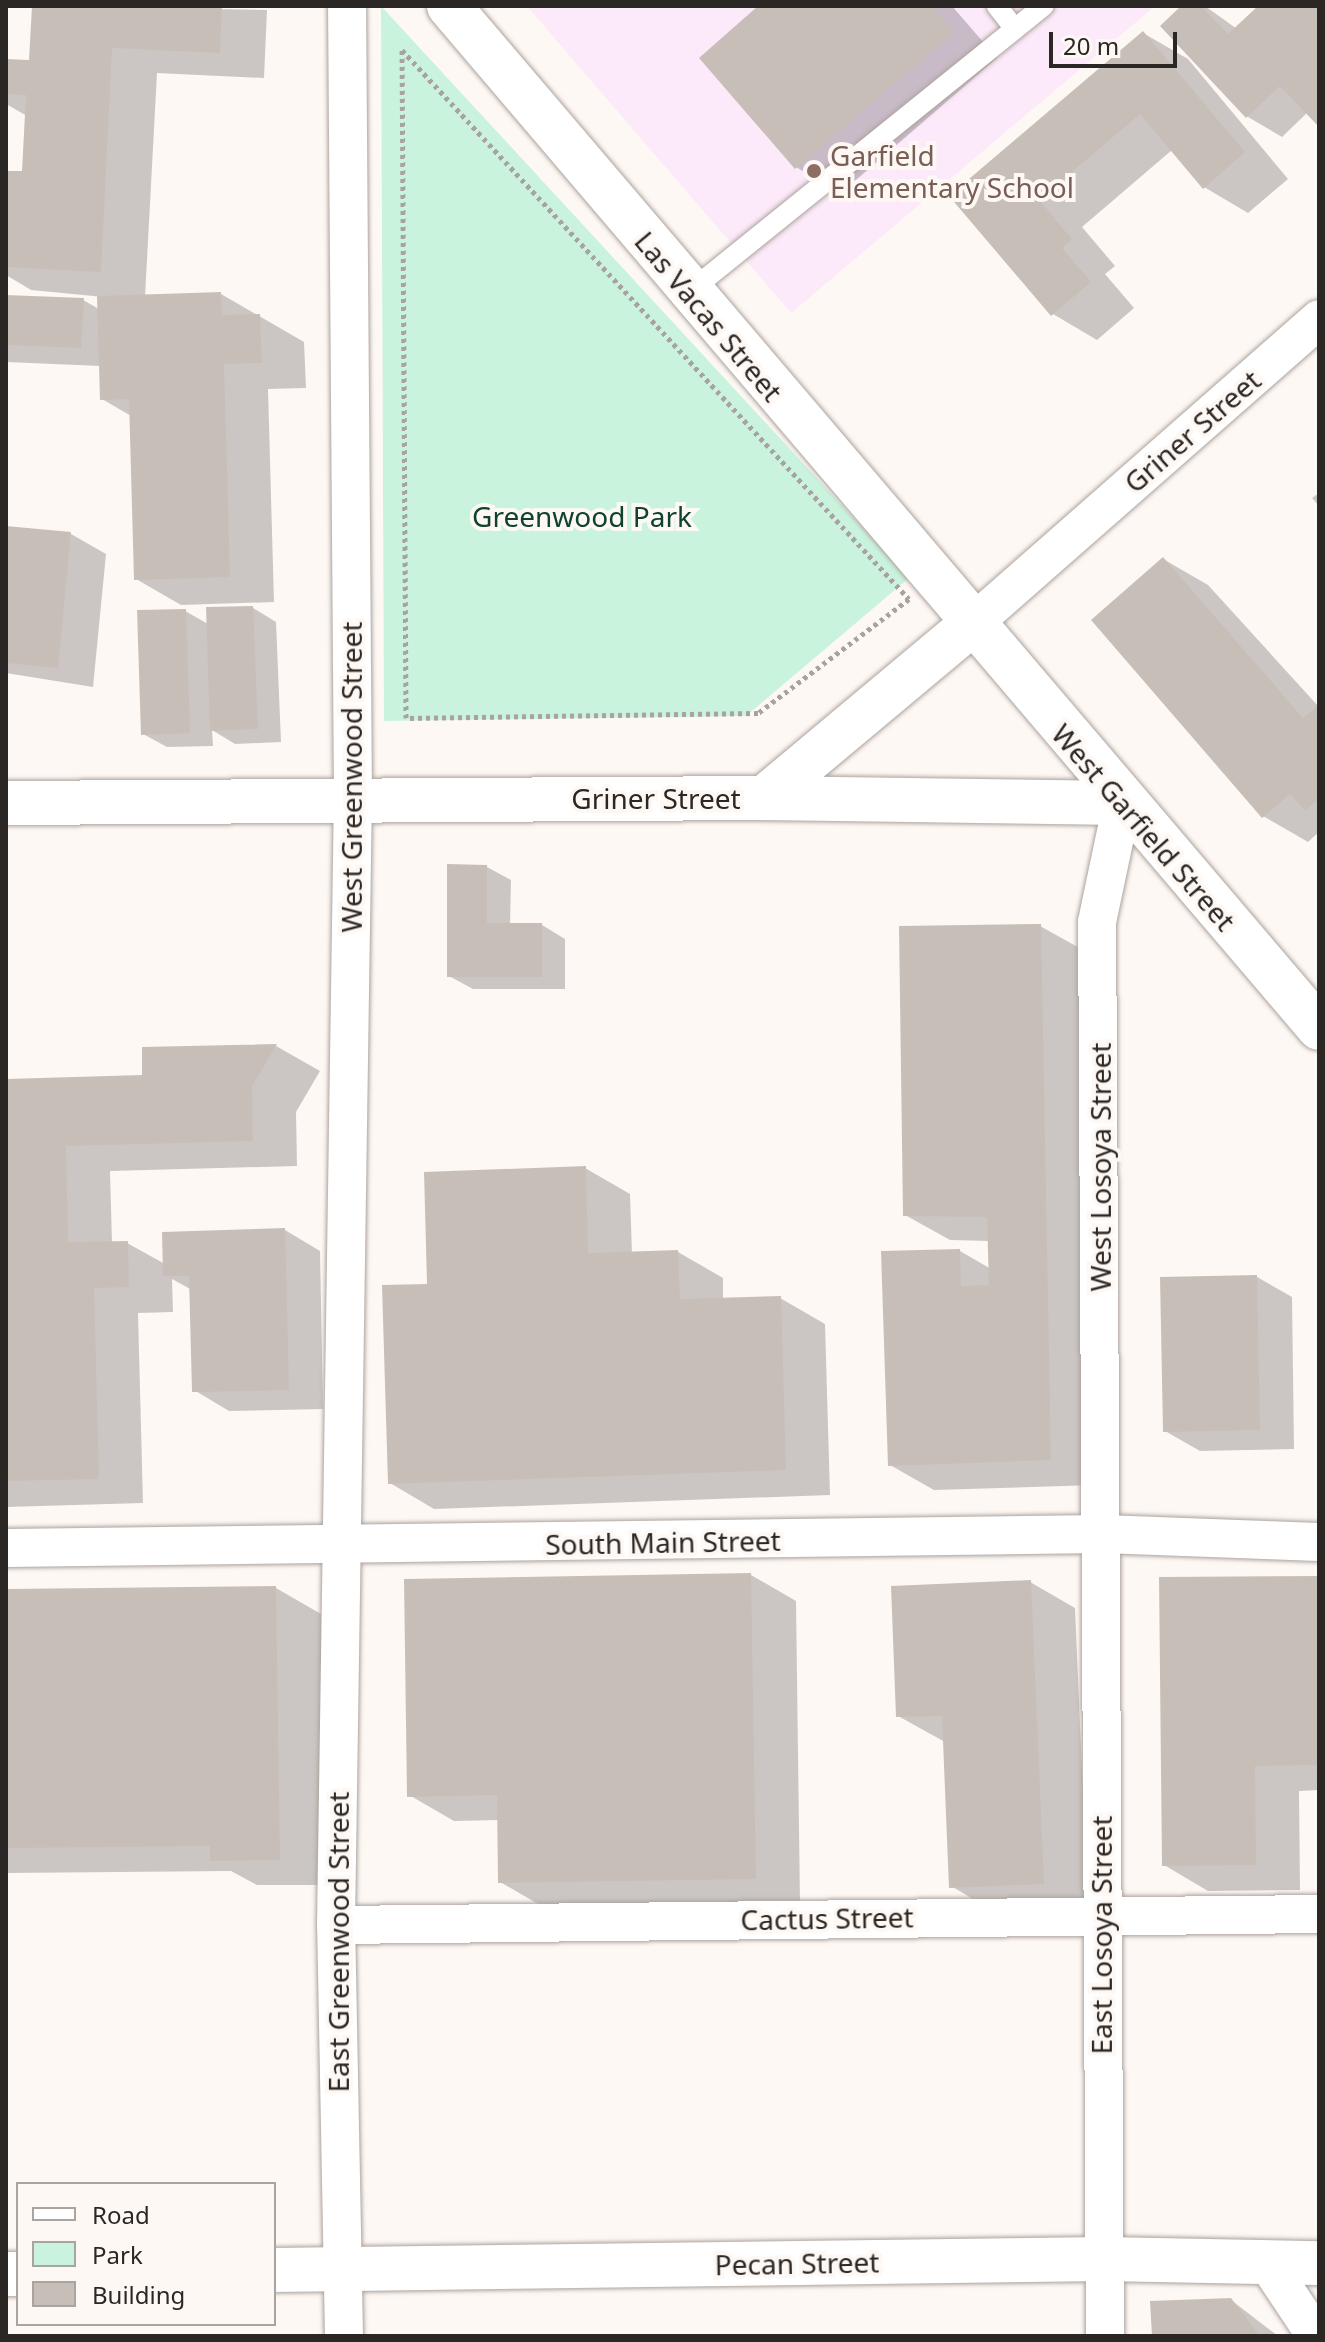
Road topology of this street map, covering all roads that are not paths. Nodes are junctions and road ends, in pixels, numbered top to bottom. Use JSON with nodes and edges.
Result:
{"nodes":[{"id":1,"x":347,"y":6,"type":"edge"},
{"id":2,"x":449,"y":6,"type":"edge"},
{"id":3,"x":997,"y":6,"type":"edge"},
{"id":4,"x":1044,"y":6,"type":"edge"},
{"id":5,"x":1015,"y":29,"type":"junction"},
{"id":6,"x":689,"y":292,"type":"junction"},
{"id":7,"x":1319,"y":319,"type":"edge"},
{"id":8,"x":970,"y":626,"type":"junction"},
{"id":9,"x":764,"y":798,"type":"junction"},
{"id":10,"x":353,"y":799,"type":"junction"},
{"id":11,"x":6,"y":803,"type":"edge"},
{"id":12,"x":1122,"y":803,"type":"junction"},
{"id":13,"x":1319,"y":1028,"type":"edge"},
{"id":14,"x":1103,"y":1534,"type":"junction"},
{"id":15,"x":1319,"y":1542,"type":"edge"},
{"id":16,"x":6,"y":1548,"type":"edge"},
{"id":17,"x":341,"y":1548,"type":"junction"},
{"id":18,"x":1100,"y":1914,"type":"junction"},
{"id":19,"x":1319,"y":1914,"type":"edge"},
{"id":20,"x":336,"y":1925,"type":"junction"},
{"id":21,"x":1104,"y":2259,"type":"junction"},
{"id":22,"x":1266,"y":2261,"type":"junction"},
{"id":23,"x":1319,"y":2263,"type":"edge"},
{"id":24,"x":342,"y":2269,"type":"junction"},
{"id":25,"x":276,"y":2270,"type":"edge"},
{"id":26,"x":344,"y":2336,"type":"edge"},
{"id":27,"x":1105,"y":2336,"type":"edge"},
{"id":28,"x":1316,"y":2336,"type":"edge"}],
"edges":[{"from":1,"to":10,"type":"street","name":"West Greenwood Street"},
{"from":2,"to":6,"type":"street","name":"Las Vacas Street"},
{"from":3,"to":5,"type":"lane"},
{"from":4,"to":5,"type":"lane"},
{"from":5,"to":6,"type":"lane"},
{"from":6,"to":8,"type":"street","name":"Las Vacas Street"},
{"from":7,"to":8,"type":"street","name":"Griner Street"},
{"from":8,"to":9,"type":"street","name":"Griner Street"},
{"from":8,"to":12,"type":"street","name":"West Garfield Street"},
{"from":9,"to":10,"type":"street","name":"Griner Street"},
{"from":9,"to":12,"type":"street"},
{"from":10,"to":11,"type":"street","name":"Griner Street"},
{"from":10,"to":17,"type":"street","name":"West Greenwood Street"},
{"from":12,"to":13,"type":"street","name":"West Garfield Street"},
{"from":12,"to":14,"type":"street","name":"West Losoya Street"},
{"from":14,"to":15,"type":"street","name":"South Main Street"},
{"from":14,"to":17,"type":"street","name":"South Main Street"},
{"from":14,"to":18,"type":"street","name":"East Losoya Street"},
{"from":16,"to":17,"type":"street","name":"South Main Street"},
{"from":17,"to":20,"type":"street","name":"East Greenwood Street"},
{"from":18,"to":19,"type":"street","name":"Cactus Street"},
{"from":18,"to":20,"type":"street","name":"Cactus Street"},
{"from":18,"to":21,"type":"street","name":"East Losoya Street"},
{"from":20,"to":24,"type":"street","name":"East Greenwood Street"},
{"from":21,"to":22,"type":"street","name":"Pecan Street"},
{"from":21,"to":24,"type":"street","name":"Pecan Street"},
{"from":21,"to":27,"type":"street","name":"East Losoya Street"},
{"from":22,"to":23,"type":"street","name":"Pecan Street"},
{"from":22,"to":28,"type":"street"},
{"from":24,"to":25,"type":"street","name":"Pecan Street"},
{"from":24,"to":26,"type":"street","name":"East Greenwood Street"}]}
